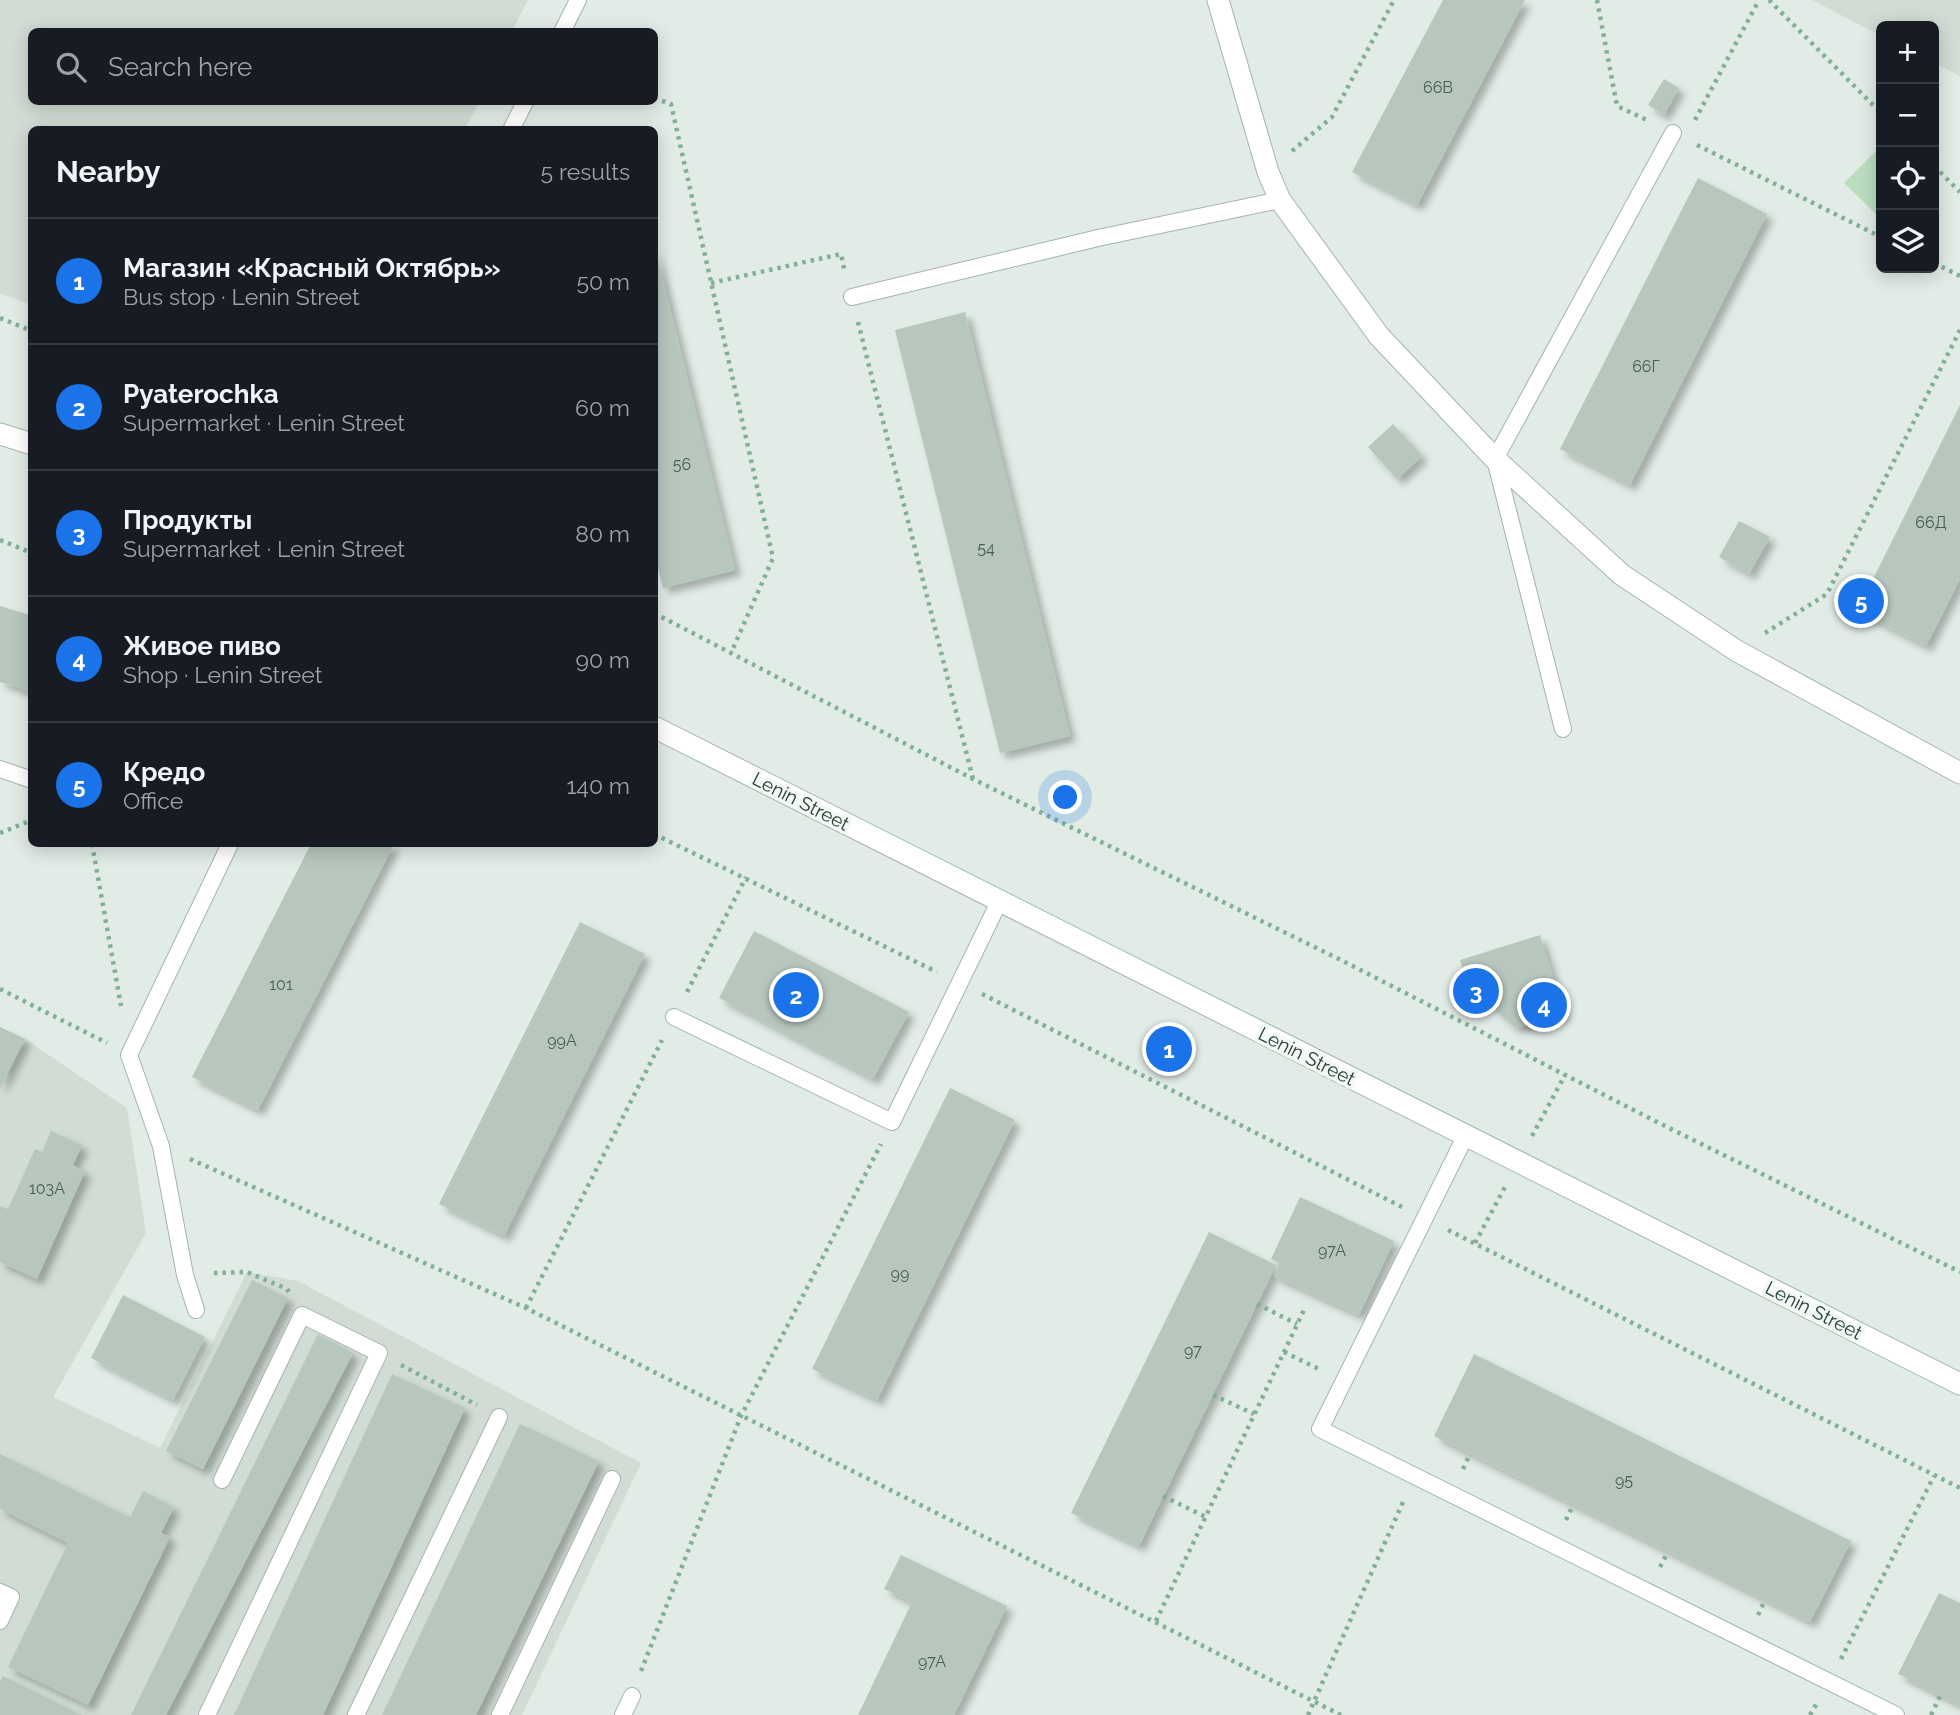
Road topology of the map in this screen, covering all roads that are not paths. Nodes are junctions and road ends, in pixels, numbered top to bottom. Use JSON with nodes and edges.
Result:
{"nodes":[{"id":1,"x":579,"y":0,"type":"edge"},
{"id":2,"x":1219,"y":0,"type":"edge"},
{"id":3,"x":564,"y":28,"type":"edge"},
{"id":4,"x":524,"y":105,"type":"edge"},
{"id":5,"x":513,"y":126,"type":"edge"},
{"id":6,"x":1679,"y":136,"type":"road end"},
{"id":7,"x":1280,"y":200,"type":"junction"},
{"id":8,"x":852,"y":297,"type":"road end"},
{"id":9,"x":0,"y":434,"type":"edge"},
{"id":10,"x":28,"y":443,"type":"edge"},
{"id":11,"x":1495,"y":459,"type":"junction"},
{"id":12,"x":658,"y":729,"type":"edge"},
{"id":13,"x":1563,"y":729,"type":"dead end"},
{"id":14,"x":0,"y":769,"type":"edge"},
{"id":15,"x":1960,"y":773,"type":"edge"},
{"id":16,"x":28,"y":779,"type":"edge"},
{"id":17,"x":229,"y":847,"type":"edge"},
{"id":18,"x":999,"y":902,"type":"junction"},
{"id":19,"x":674,"y":1017,"type":"road end"},
{"id":20,"x":1466,"y":1135,"type":"junction"},
{"id":21,"x":196,"y":1310,"type":"dead end"},
{"id":22,"x":1960,"y":1384,"type":"edge"},
{"id":23,"x":499,"y":1417,"type":"road end"},
{"id":24,"x":612,"y":1479,"type":"dead end"},
{"id":25,"x":222,"y":1480,"type":"dead end"},
{"id":26,"x":0,"y":1592,"type":"edge"},
{"id":27,"x":0,"y":1621,"type":"edge"},
{"id":28,"x":632,"y":1696,"type":"road end"},
{"id":29,"x":207,"y":1715,"type":"edge"},
{"id":30,"x":356,"y":1715,"type":"edge"},
{"id":31,"x":500,"y":1715,"type":"edge"},
{"id":32,"x":623,"y":1715,"type":"edge"},
{"id":33,"x":1896,"y":1715,"type":"edge"}],
"edges":[{"from":1,"to":3,"type":"lane"},
{"from":2,"to":7,"type":"main road"},
{"from":4,"to":5,"type":"lane"},
{"from":6,"to":11,"type":"lane"},
{"from":7,"to":8,"type":"lane"},
{"from":7,"to":11,"type":"main road"},
{"from":9,"to":10,"type":"main road"},
{"from":11,"to":13,"type":"lane"},
{"from":11,"to":15,"type":"main road"},
{"from":12,"to":18,"type":"main road","name":"Lenin Street"},
{"from":14,"to":16,"type":"lane"},
{"from":17,"to":21,"type":"lane"},
{"from":18,"to":19,"type":"lane"},
{"from":18,"to":20,"type":"main road","name":"Lenin Street"},
{"from":20,"to":22,"type":"main road","name":"Lenin Street"},
{"from":20,"to":33,"type":"lane"},
{"from":23,"to":30,"type":"lane"},
{"from":24,"to":31,"type":"lane"},
{"from":25,"to":29,"type":"lane"},
{"from":26,"to":27,"type":"lane"},
{"from":28,"to":32,"type":"lane"}]}
